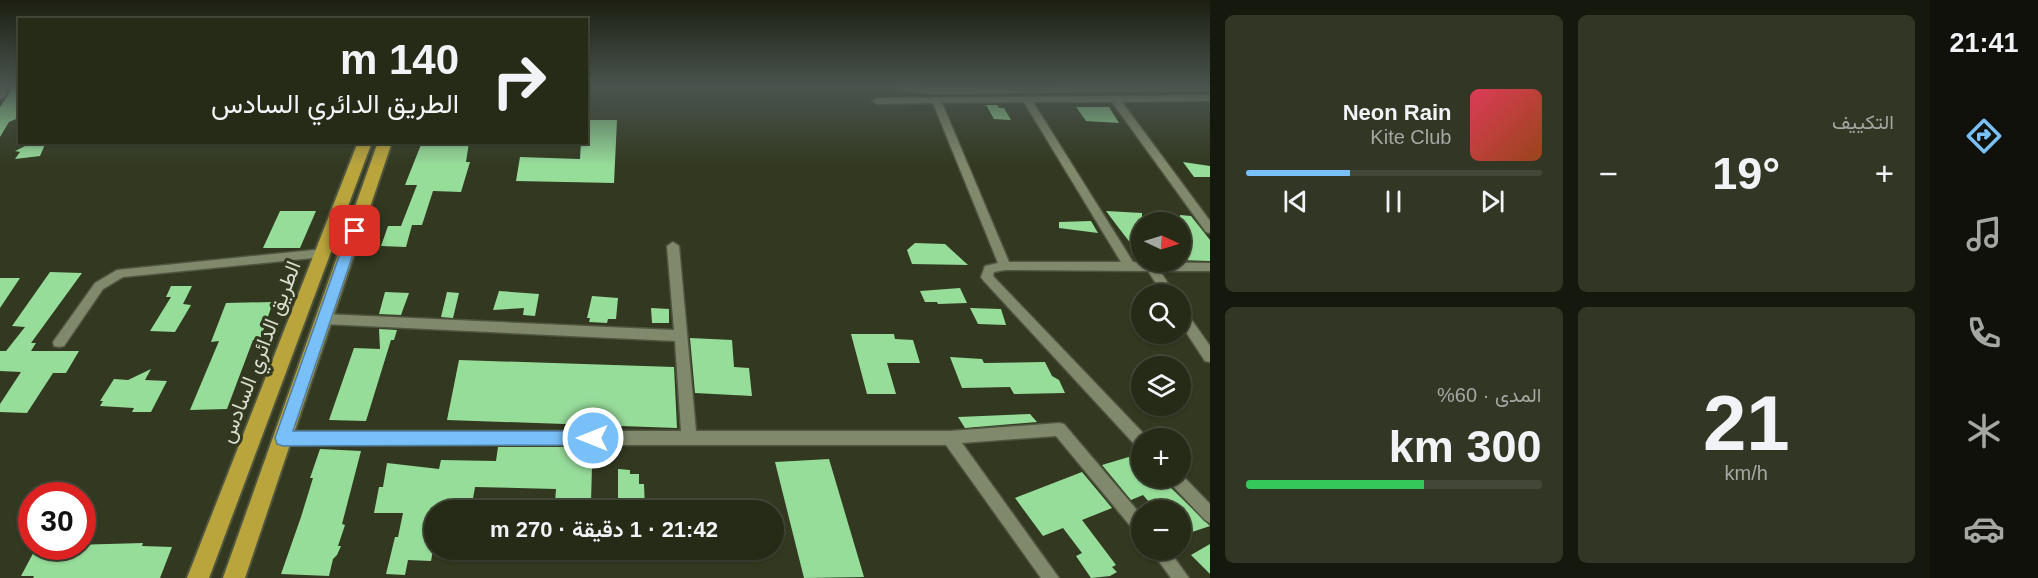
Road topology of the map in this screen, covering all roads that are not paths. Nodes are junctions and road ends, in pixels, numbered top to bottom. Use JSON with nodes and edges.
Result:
{"nodes":[{"id":1,"x":941,"y":113,"type":"edge"},
{"id":2,"x":1035,"y":113,"type":"edge"},
{"id":3,"x":1125,"y":113,"type":"edge"},
{"id":4,"x":364,"y":144,"type":"edge"},
{"id":5,"x":384,"y":144,"type":"edge"},
{"id":6,"x":1210,"y":229,"type":"edge"},
{"id":7,"x":673,"y":246,"type":"dead end"},
{"id":8,"x":322,"y":253,"type":"junction"},
{"id":9,"x":1005,"y":266,"type":"junction"},
{"id":10,"x":1130,"y":267,"type":"joint"},
{"id":11,"x":1191,"y":267,"type":"edge"},
{"id":12,"x":1210,"y":267,"type":"edge"},
{"id":13,"x":324,"y":319,"type":"junction"},
{"id":14,"x":1191,"y":328,"type":"edge"},
{"id":15,"x":680,"y":336,"type":"junction"},
{"id":16,"x":59,"y":342,"type":"dead end"},
{"id":17,"x":1210,"y":357,"type":"edge"},
{"id":18,"x":1131,"y":430,"type":"edge"},
{"id":19,"x":283,"y":438,"type":"junction"},
{"id":20,"x":689,"y":438,"type":"junction"},
{"id":21,"x":950,"y":438,"type":"junction"},
{"id":22,"x":1184,"y":488,"type":"edge"},
{"id":23,"x":1194,"y":498,"type":"junction"},
{"id":24,"x":1210,"y":498,"type":"edge"},
{"id":25,"x":1210,"y":515,"type":"edge"},
{"id":26,"x":1131,"y":517,"type":"edge"},
{"id":27,"x":1167,"y":560,"type":"edge"},
{"id":28,"x":198,"y":578,"type":"edge"},
{"id":29,"x":234,"y":578,"type":"edge"},
{"id":30,"x":1051,"y":578,"type":"edge"},
{"id":31,"x":1181,"y":578,"type":"edge"}],
"edges":[{"from":1,"to":9,"type":"street"},
{"from":2,"to":10,"type":"street"},
{"from":3,"to":6,"type":"street"},
{"from":4,"to":8,"type":"highway","name":"الطريق الدائري السادس"},
{"from":5,"to":13,"type":"highway"},
{"from":7,"to":15,"type":"street"},
{"from":8,"to":16,"type":"street"},
{"from":8,"to":28,"type":"highway","name":"الطريق الدائري السادس"},
{"from":9,"to":10,"type":"street"},
{"from":9,"to":18,"type":"street"},
{"from":11,"to":12,"type":"street"},
{"from":13,"to":15,"type":"street"},
{"from":13,"to":19,"type":"highway"},
{"from":14,"to":17,"type":"street"},
{"from":15,"to":20,"type":"street"},
{"from":19,"to":20,"type":"street"},
{"from":19,"to":29,"type":"highway"},
{"from":20,"to":21,"type":"street"},
{"from":21,"to":26,"type":"street"},
{"from":21,"to":30,"type":"street"},
{"from":22,"to":23,"type":"street"},
{"from":23,"to":24,"type":"street"},
{"from":23,"to":25,"type":"street"},
{"from":27,"to":31,"type":"street"}]}
